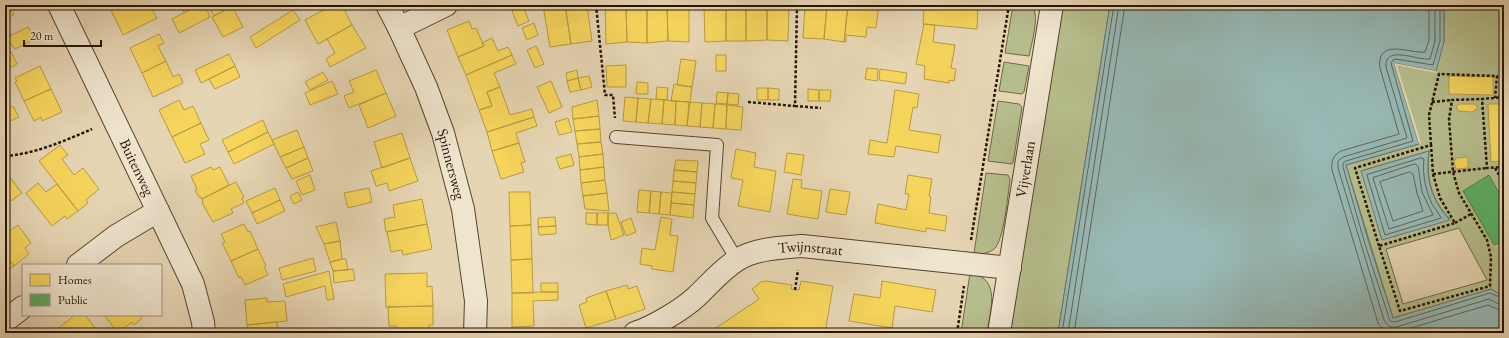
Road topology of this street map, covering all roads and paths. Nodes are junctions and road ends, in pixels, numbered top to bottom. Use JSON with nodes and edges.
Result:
{"nodes":[{"id":1,"x":59,"y":5,"type":"edge"},
{"id":2,"x":386,"y":5,"type":"edge"},
{"id":3,"x":446,"y":5,"type":"edge"},
{"id":4,"x":596,"y":5,"type":"edge"},
{"id":5,"x":797,"y":5,"type":"edge"},
{"id":6,"x":1009,"y":5,"type":"edge"},
{"id":7,"x":1052,"y":5,"type":"edge"},
{"id":8,"x":399,"y":28,"type":"junction"},
{"id":9,"x":1495,"y":98,"type":"junction"},
{"id":10,"x":1504,"y":98,"type":"edge"},
{"id":11,"x":1482,"y":99,"type":"junction"},
{"id":12,"x":1452,"y":100,"type":"junction"},
{"id":13,"x":748,"y":102,"type":"dead end"},
{"id":14,"x":1432,"y":102,"type":"junction"},
{"id":15,"x":795,"y":106,"type":"junction"},
{"id":16,"x":822,"y":108,"type":"dead end"},
{"id":17,"x":114,"y":119,"type":"junction"},
{"id":18,"x":616,"y":137,"type":"joint"},
{"id":19,"x":1431,"y":145,"type":"junction"},
{"id":20,"x":5,"y":156,"type":"edge"},
{"id":21,"x":1504,"y":167,"type":"edge"},
{"id":22,"x":1487,"y":168,"type":"junction"},
{"id":23,"x":1495,"y":168,"type":"junction"},
{"id":24,"x":1453,"y":172,"type":"junction"},
{"id":25,"x":1433,"y":174,"type":"junction"},
{"id":26,"x":1503,"y":180,"type":"edge"},
{"id":27,"x":1504,"y":184,"type":"edge"},
{"id":28,"x":158,"y":211,"type":"junction"},
{"id":29,"x":1471,"y":214,"type":"junction"},
{"id":30,"x":1455,"y":223,"type":"junction"},
{"id":31,"x":1379,"y":246,"type":"junction"},
{"id":32,"x":737,"y":260,"type":"junction"},
{"id":33,"x":967,"y":263,"type":"junction"},
{"id":34,"x":79,"y":264,"type":"edge"},
{"id":35,"x":1010,"y":268,"type":"junction"},
{"id":36,"x":22,"y":308,"type":"edge"},
{"id":37,"x":5,"y":321,"type":"edge"},
{"id":38,"x":204,"y":333,"type":"edge"},
{"id":39,"x":475,"y":333,"type":"edge"},
{"id":40,"x":635,"y":333,"type":"edge"},
{"id":41,"x":956,"y":333,"type":"edge"},
{"id":42,"x":999,"y":333,"type":"edge"}],
"edges":[{"from":1,"to":17,"type":"street","name":"Buitenweg"},
{"from":2,"to":8,"type":"street","name":"Spinnersweg"},
{"from":3,"to":8,"type":"street"},
{"from":4,"to":18,"type":"path"},
{"from":5,"to":15,"type":"path"},
{"from":6,"to":33,"type":"path"},
{"from":7,"to":35,"type":"street","name":"Vijverlaan"},
{"from":8,"to":39,"type":"street","name":"Spinnersweg"},
{"from":9,"to":10,"type":"path"},
{"from":9,"to":11,"type":"path"},
{"from":9,"to":14,"type":"path"},
{"from":11,"to":12,"type":"path"},
{"from":11,"to":22,"type":"path"},
{"from":12,"to":14,"type":"path"},
{"from":12,"to":24,"type":"path"},
{"from":13,"to":15,"type":"path"},
{"from":14,"to":19,"type":"path"},
{"from":15,"to":16,"type":"path"},
{"from":17,"to":20,"type":"path"},
{"from":17,"to":28,"type":"street","name":"Buitenweg"},
{"from":18,"to":32,"type":"lane"},
{"from":19,"to":25,"type":"path"},
{"from":19,"to":31,"type":"path"},
{"from":21,"to":23,"type":"path"},
{"from":22,"to":23,"type":"path"},
{"from":22,"to":24,"type":"path"},
{"from":23,"to":26,"type":"path"},
{"from":24,"to":25,"type":"path"},
{"from":24,"to":29,"type":"path"},
{"from":25,"to":30,"type":"path"},
{"from":26,"to":27,"type":"path"},
{"from":28,"to":34,"type":"street"},
{"from":28,"to":38,"type":"street","name":"Buitenweg"},
{"from":29,"to":30,"type":"path"},
{"from":29,"to":31,"type":"path"},
{"from":30,"to":31,"type":"path"},
{"from":32,"to":33,"type":"street","name":"Twijnstraat"},
{"from":32,"to":40,"type":"street","name":"Twijnstraat"},
{"from":33,"to":35,"type":"street","name":"Twijnstraat"},
{"from":33,"to":41,"type":"path"},
{"from":35,"to":42,"type":"street","name":"Vijverlaan"},
{"from":36,"to":37,"type":"street"}]}
